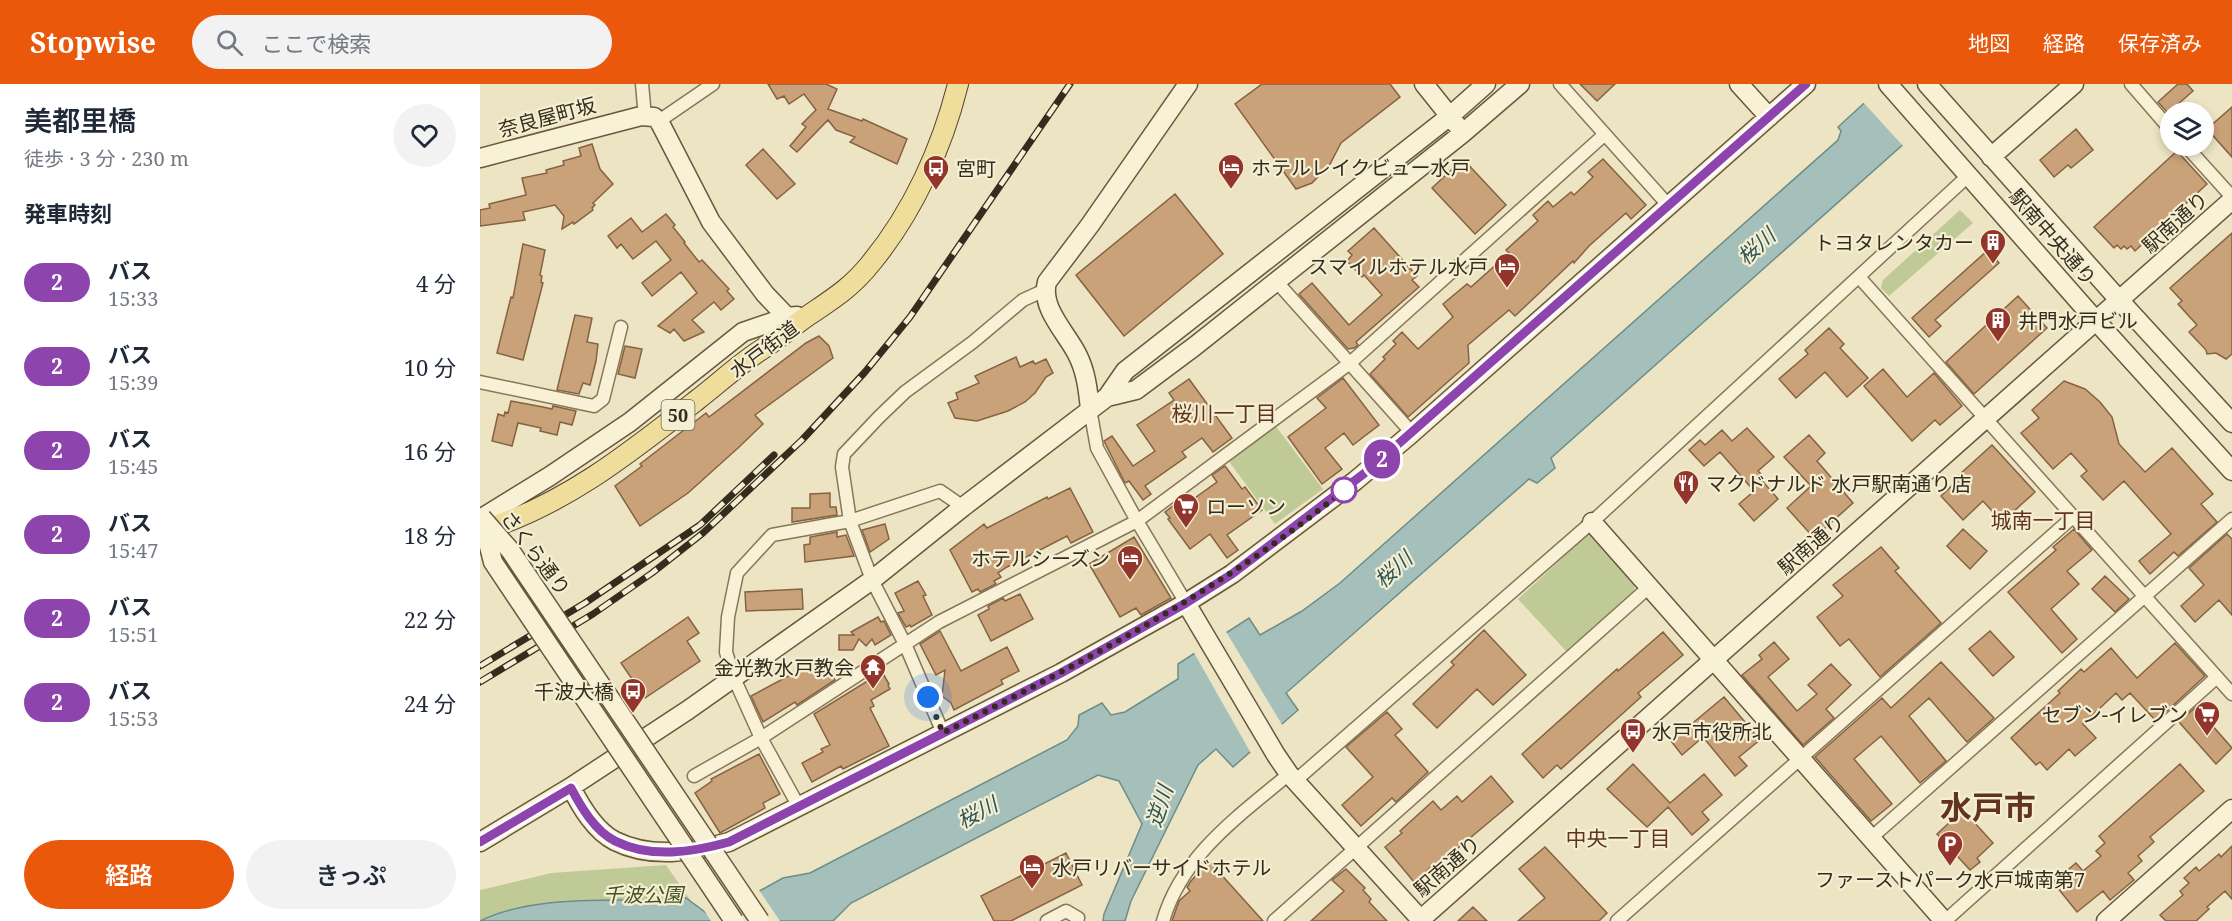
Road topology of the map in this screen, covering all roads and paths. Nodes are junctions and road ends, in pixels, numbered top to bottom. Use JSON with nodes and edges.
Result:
{"nodes":[{"id":1,"x":642,"y":84,"type":"edge"},
{"id":2,"x":713,"y":84,"type":"edge"},
{"id":3,"x":958,"y":84,"type":"edge"},
{"id":4,"x":1188,"y":84,"type":"edge"},
{"id":5,"x":1424,"y":84,"type":"edge"},
{"id":6,"x":1486,"y":84,"type":"edge"},
{"id":7,"x":1520,"y":84,"type":"edge"},
{"id":8,"x":1560,"y":84,"type":"edge"},
{"id":9,"x":1739,"y":84,"type":"edge"},
{"id":10,"x":1806,"y":84,"type":"edge"},
{"id":11,"x":1888,"y":84,"type":"edge"},
{"id":12,"x":1928,"y":84,"type":"edge"},
{"id":13,"x":2074,"y":84,"type":"edge"},
{"id":14,"x":2131,"y":84,"type":"edge"},
{"id":15,"x":1450,"y":116,"type":"junction"},
{"id":16,"x":1769,"y":117,"type":"junction"},
{"id":17,"x":2160,"y":117,"type":"edge"},
{"id":18,"x":652,"y":119,"type":"junction"},
{"id":19,"x":1463,"y":133,"type":"junction"},
{"id":20,"x":1604,"y":135,"type":"junction"},
{"id":21,"x":2195,"y":156,"type":"edge"},
{"id":22,"x":1992,"y":157,"type":"junction"},
{"id":23,"x":480,"y":158,"type":"edge"},
{"id":24,"x":1969,"y":175,"type":"junction"},
{"id":25,"x":2232,"y":199,"type":"edge"},
{"id":26,"x":1669,"y":206,"type":"junction"},
{"id":27,"x":1859,"y":277,"type":"junction"},
{"id":28,"x":1276,"y":280,"type":"junction"},
{"id":29,"x":1045,"y":290,"type":"junction"},
{"id":30,"x":2120,"y":301,"type":"junction"},
{"id":31,"x":808,"y":315,"type":"junction"},
{"id":32,"x":787,"y":317,"type":"junction"},
{"id":33,"x":2097,"y":322,"type":"junction"},
{"id":34,"x":621,"y":327,"type":"dead end"},
{"id":35,"x":1350,"y":363,"type":"junction"},
{"id":36,"x":480,"y":382,"type":"edge"},
{"id":37,"x":1107,"y":397,"type":"junction"},
{"id":38,"x":1090,"y":409,"type":"junction"},
{"id":39,"x":1987,"y":419,"type":"junction"},
{"id":40,"x":2232,"y":423,"type":"edge"},
{"id":41,"x":1412,"y":433,"type":"junction"},
{"id":42,"x":2232,"y":471,"type":"edge"},
{"id":43,"x":963,"y":507,"type":"junction"},
{"id":44,"x":2074,"y":516,"type":"junction"},
{"id":45,"x":2232,"y":519,"type":"edge"},
{"id":46,"x":480,"y":520,"type":"edge"},
{"id":47,"x":850,"y":521,"type":"junction"},
{"id":48,"x":1137,"y":521,"type":"junction"},
{"id":49,"x":1592,"y":522,"type":"junction"},
{"id":50,"x":872,"y":580,"type":"junction"},
{"id":51,"x":1649,"y":587,"type":"junction"},
{"id":52,"x":2146,"y":596,"type":"junction"},
{"id":53,"x":1186,"y":603,"type":"junction"},
{"id":54,"x":905,"y":644,"type":"junction"},
{"id":55,"x":1714,"y":661,"type":"junction"},
{"id":56,"x":2217,"y":677,"type":"junction"},
{"id":57,"x":734,"y":678,"type":"junction"},
{"id":58,"x":2232,"y":694,"type":"edge"},
{"id":59,"x":943,"y":733,"type":"junction"},
{"id":60,"x":761,"y":738,"type":"junction"},
{"id":61,"x":1800,"y":758,"type":"junction"},
{"id":62,"x":694,"y":776,"type":"dead end"},
{"id":63,"x":1292,"y":777,"type":"junction"},
{"id":64,"x":571,"y":788,"type":"junction"},
{"id":65,"x":799,"y":807,"type":"junction"},
{"id":66,"x":2232,"y":809,"type":"edge"},
{"id":67,"x":1871,"y":838,"type":"junction"},
{"id":68,"x":480,"y":842,"type":"edge"},
{"id":69,"x":1356,"y":848,"type":"junction"},
{"id":70,"x":734,"y":921,"type":"edge"},
{"id":71,"x":760,"y":921,"type":"edge"},
{"id":72,"x":1047,"y":921,"type":"edge"},
{"id":73,"x":1077,"y":921,"type":"edge"},
{"id":74,"x":1163,"y":921,"type":"edge"},
{"id":75,"x":1274,"y":921,"type":"edge"},
{"id":76,"x":1421,"y":921,"type":"edge"},
{"id":77,"x":1617,"y":921,"type":"edge"},
{"id":78,"x":1944,"y":921,"type":"edge"},
{"id":79,"x":2106,"y":921,"type":"edge"}],
"edges":[{"from":1,"to":18,"type":"street"},
{"from":2,"to":18,"type":"street"},
{"from":3,"to":31,"type":"main road","name":"水戸街道","number":"50"},
{"from":4,"to":29,"type":"street"},
{"from":5,"to":15,"type":"street"},
{"from":6,"to":15,"type":"street"},
{"from":7,"to":19,"type":"street"},
{"from":8,"to":20,"type":"street"},
{"from":9,"to":16,"type":"street"},
{"from":10,"to":16,"type":"street"},
{"from":11,"to":24,"type":"street","name":"駅南中央通り"},
{"from":12,"to":22,"type":"street","name":"駅南中央通り"},
{"from":13,"to":22,"type":"street"},
{"from":14,"to":17,"type":"street"},
{"from":15,"to":19,"type":"street"},
{"from":15,"to":37,"type":"street"},
{"from":16,"to":26,"type":"street"},
{"from":18,"to":23,"type":"street","name":"奈良屋町坂"},
{"from":18,"to":32,"type":"street"},
{"from":19,"to":28,"type":"street"},
{"from":20,"to":26,"type":"street"},
{"from":20,"to":35,"type":"street"},
{"from":21,"to":25,"type":"street"},
{"from":22,"to":30,"type":"street","name":"駅南中央通り"},
{"from":24,"to":27,"type":"street"},
{"from":24,"to":33,"type":"street","name":"駅南中央通り"},
{"from":25,"to":30,"type":"street","name":"駅南通り"},
{"from":26,"to":41,"type":"street"},
{"from":27,"to":39,"type":"street"},
{"from":27,"to":49,"type":"street"},
{"from":28,"to":35,"type":"street"},
{"from":28,"to":37,"type":"street"},
{"from":29,"to":38,"type":"street"},
{"from":29,"to":47,"type":"street"},
{"from":30,"to":33,"type":"street","name":"駅南通り"},
{"from":30,"to":40,"type":"street","name":"駅南中央通り"},
{"from":31,"to":32,"type":"street"},
{"from":31,"to":46,"type":"main road","name":"水戸街道","number":"50"},
{"from":32,"to":46,"type":"street"},
{"from":33,"to":39,"type":"street","name":"駅南通り"},
{"from":33,"to":42,"type":"street","name":"駅南中央通り"},
{"from":34,"to":36,"type":"street"},
{"from":35,"to":41,"type":"street"},
{"from":35,"to":48,"type":"street"},
{"from":37,"to":38,"type":"street"},
{"from":38,"to":43,"type":"street"},
{"from":38,"to":48,"type":"street"},
{"from":39,"to":44,"type":"street"},
{"from":39,"to":55,"type":"street","name":"駅南通り"},
{"from":41,"to":53,"type":"street"},
{"from":43,"to":47,"type":"street"},
{"from":43,"to":50,"type":"street"},
{"from":44,"to":52,"type":"street"},
{"from":44,"to":61,"type":"street"},
{"from":45,"to":52,"type":"street"},
{"from":46,"to":70,"type":"street","name":"さくら通り","bridge":true},
{"from":46,"to":71,"type":"street","name":"さくら通り","bridge":true},
{"from":47,"to":50,"type":"street"},
{"from":47,"to":57,"type":"street"},
{"from":48,"to":53,"type":"street"},
{"from":48,"to":54,"type":"street"},
{"from":49,"to":51,"type":"street"},
{"from":49,"to":63,"type":"street"},
{"from":50,"to":54,"type":"street"},
{"from":50,"to":57,"type":"street"},
{"from":51,"to":55,"type":"street"},
{"from":51,"to":69,"type":"street"},
{"from":52,"to":56,"type":"street"},
{"from":52,"to":67,"type":"street"},
{"from":53,"to":59,"type":"street"},
{"from":53,"to":63,"type":"street"},
{"from":54,"to":59,"type":"street"},
{"from":54,"to":60,"type":"street"},
{"from":55,"to":61,"type":"street"},
{"from":55,"to":76,"type":"street","name":"駅南通り"},
{"from":56,"to":58,"type":"street"},
{"from":56,"to":78,"type":"street"},
{"from":57,"to":60,"type":"street"},
{"from":57,"to":64,"type":"street"},
{"from":59,"to":65,"type":"street"},
{"from":60,"to":62,"type":"street"},
{"from":60,"to":65,"type":"street"},
{"from":61,"to":67,"type":"street"},
{"from":61,"to":77,"type":"street"},
{"from":63,"to":69,"type":"street"},
{"from":63,"to":74,"type":"street"},
{"from":64,"to":65,"type":"street"},
{"from":64,"to":68,"type":"street"},
{"from":66,"to":79,"type":"street"},
{"from":67,"to":78,"type":"street"},
{"from":69,"to":75,"type":"street"},
{"from":69,"to":76,"type":"street"},
{"from":72,"to":73,"type":"street"}]}
